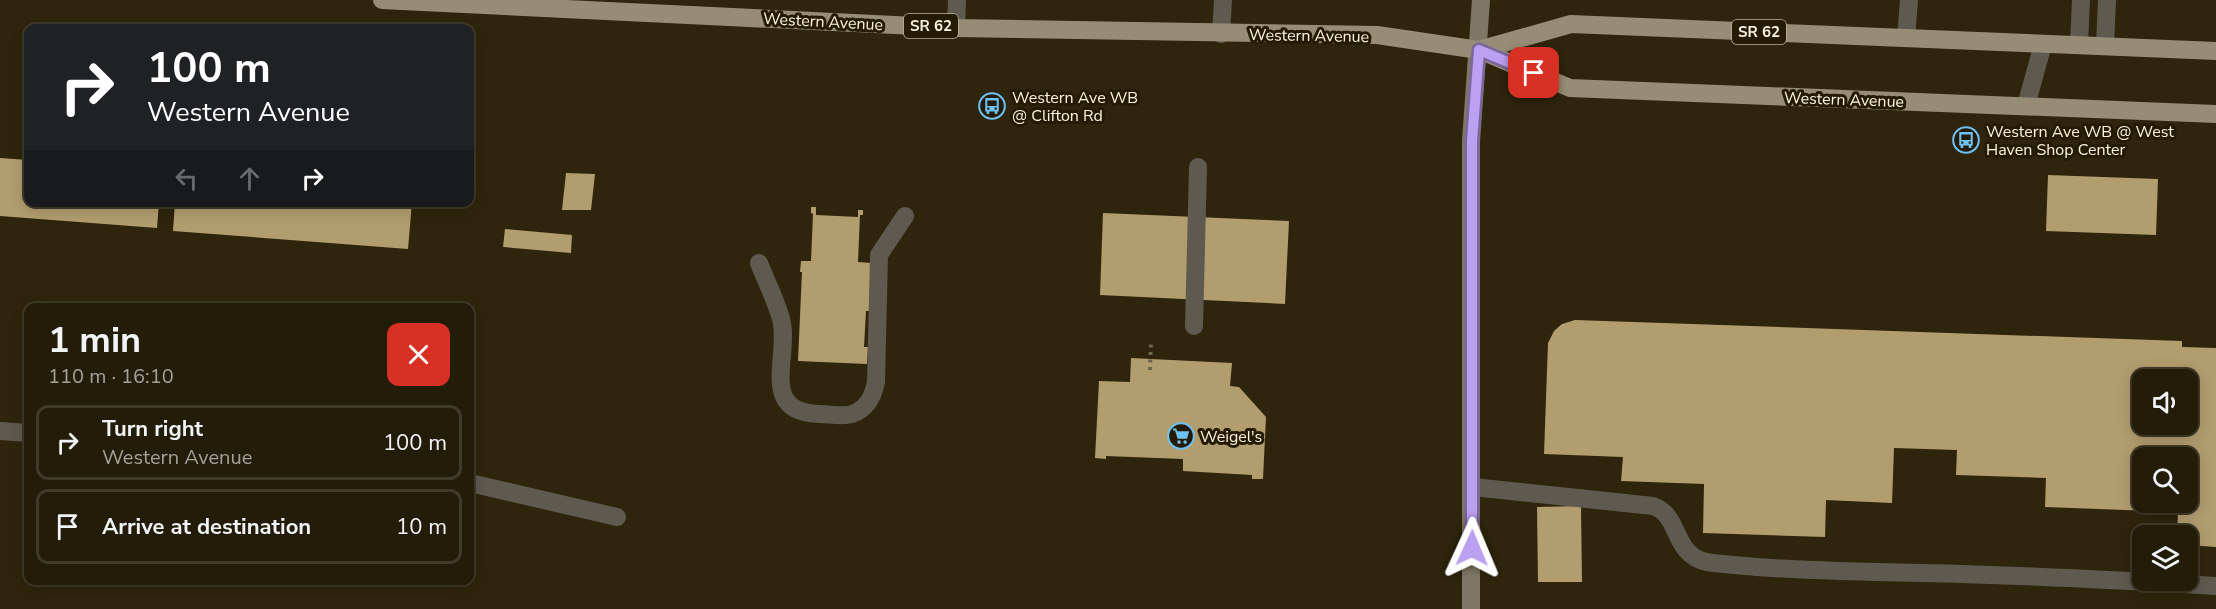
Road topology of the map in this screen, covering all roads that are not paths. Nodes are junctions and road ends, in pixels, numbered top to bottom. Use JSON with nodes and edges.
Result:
{"nodes":[{"id":1,"x":382,"y":0,"type":"edge"},
{"id":2,"x":957,"y":0,"type":"edge"},
{"id":3,"x":1222,"y":0,"type":"edge"},
{"id":4,"x":1482,"y":0,"type":"edge"},
{"id":5,"x":1909,"y":0,"type":"edge"},
{"id":6,"x":2081,"y":0,"type":"edge"},
{"id":7,"x":2107,"y":0,"type":"edge"},
{"id":8,"x":425,"y":1,"type":"edge"},
{"id":9,"x":956,"y":28,"type":"junction"},
{"id":10,"x":1221,"y":34,"type":"junction"},
{"id":11,"x":1906,"y":38,"type":"junction"},
{"id":12,"x":2043,"y":44,"type":"junction"},
{"id":13,"x":2079,"y":45,"type":"junction"},
{"id":14,"x":2105,"y":46,"type":"junction"},
{"id":15,"x":1479,"y":50,"type":"junction"},
{"id":16,"x":2216,"y":51,"type":"edge"},
{"id":17,"x":2026,"y":106,"type":"junction"},
{"id":18,"x":2216,"y":114,"type":"edge"},
{"id":19,"x":1198,"y":167,"type":"dead end"},
{"id":20,"x":905,"y":216,"type":"dead end"},
{"id":21,"x":759,"y":263,"type":"dead end"},
{"id":22,"x":1194,"y":326,"type":"dead end"},
{"id":23,"x":0,"y":431,"type":"edge"},
{"id":24,"x":24,"y":433,"type":"edge"},
{"id":25,"x":474,"y":484,"type":"edge"},
{"id":26,"x":1473,"y":487,"type":"junction"},
{"id":27,"x":617,"y":517,"type":"dead end"},
{"id":28,"x":2216,"y":586,"type":"edge"},
{"id":29,"x":1471,"y":609,"type":"edge"}],
"edges":[{"from":1,"to":8,"type":"main road","name":"Western Avenue","number":"SR 62"},
{"from":2,"to":9,"type":"street"},
{"from":3,"to":10,"type":"street"},
{"from":4,"to":15,"type":"street"},
{"from":5,"to":11,"type":"street"},
{"from":6,"to":13,"type":"street"},
{"from":7,"to":14,"type":"street"},
{"from":8,"to":9,"type":"main road","name":"Western Avenue","number":"SR 62"},
{"from":9,"to":10,"type":"main road","name":"Western Avenue","number":"SR 62"},
{"from":10,"to":15,"type":"main road","name":"Western Avenue","number":"SR 62"},
{"from":11,"to":12,"type":"main road","name":"Western Avenue","number":"SR 62"},
{"from":11,"to":15,"type":"main road","name":"Western Avenue","number":"SR 62"},
{"from":12,"to":13,"type":"main road","name":"Western Avenue","number":"SR 62"},
{"from":12,"to":17,"type":"street"},
{"from":13,"to":14,"type":"main road","name":"Western Avenue","number":"SR 62"},
{"from":14,"to":16,"type":"main road","name":"Western Avenue","number":"SR 62"},
{"from":15,"to":17,"type":"main road","name":"Western Avenue","number":"SR 62"},
{"from":15,"to":26,"type":"street"},
{"from":17,"to":18,"type":"main road","name":"Western Avenue","number":"SR 62"},
{"from":19,"to":22,"type":"street"},
{"from":20,"to":21,"type":"street"},
{"from":23,"to":24,"type":"street"},
{"from":25,"to":27,"type":"street"},
{"from":26,"to":28,"type":"street"},
{"from":26,"to":29,"type":"street"}]}
